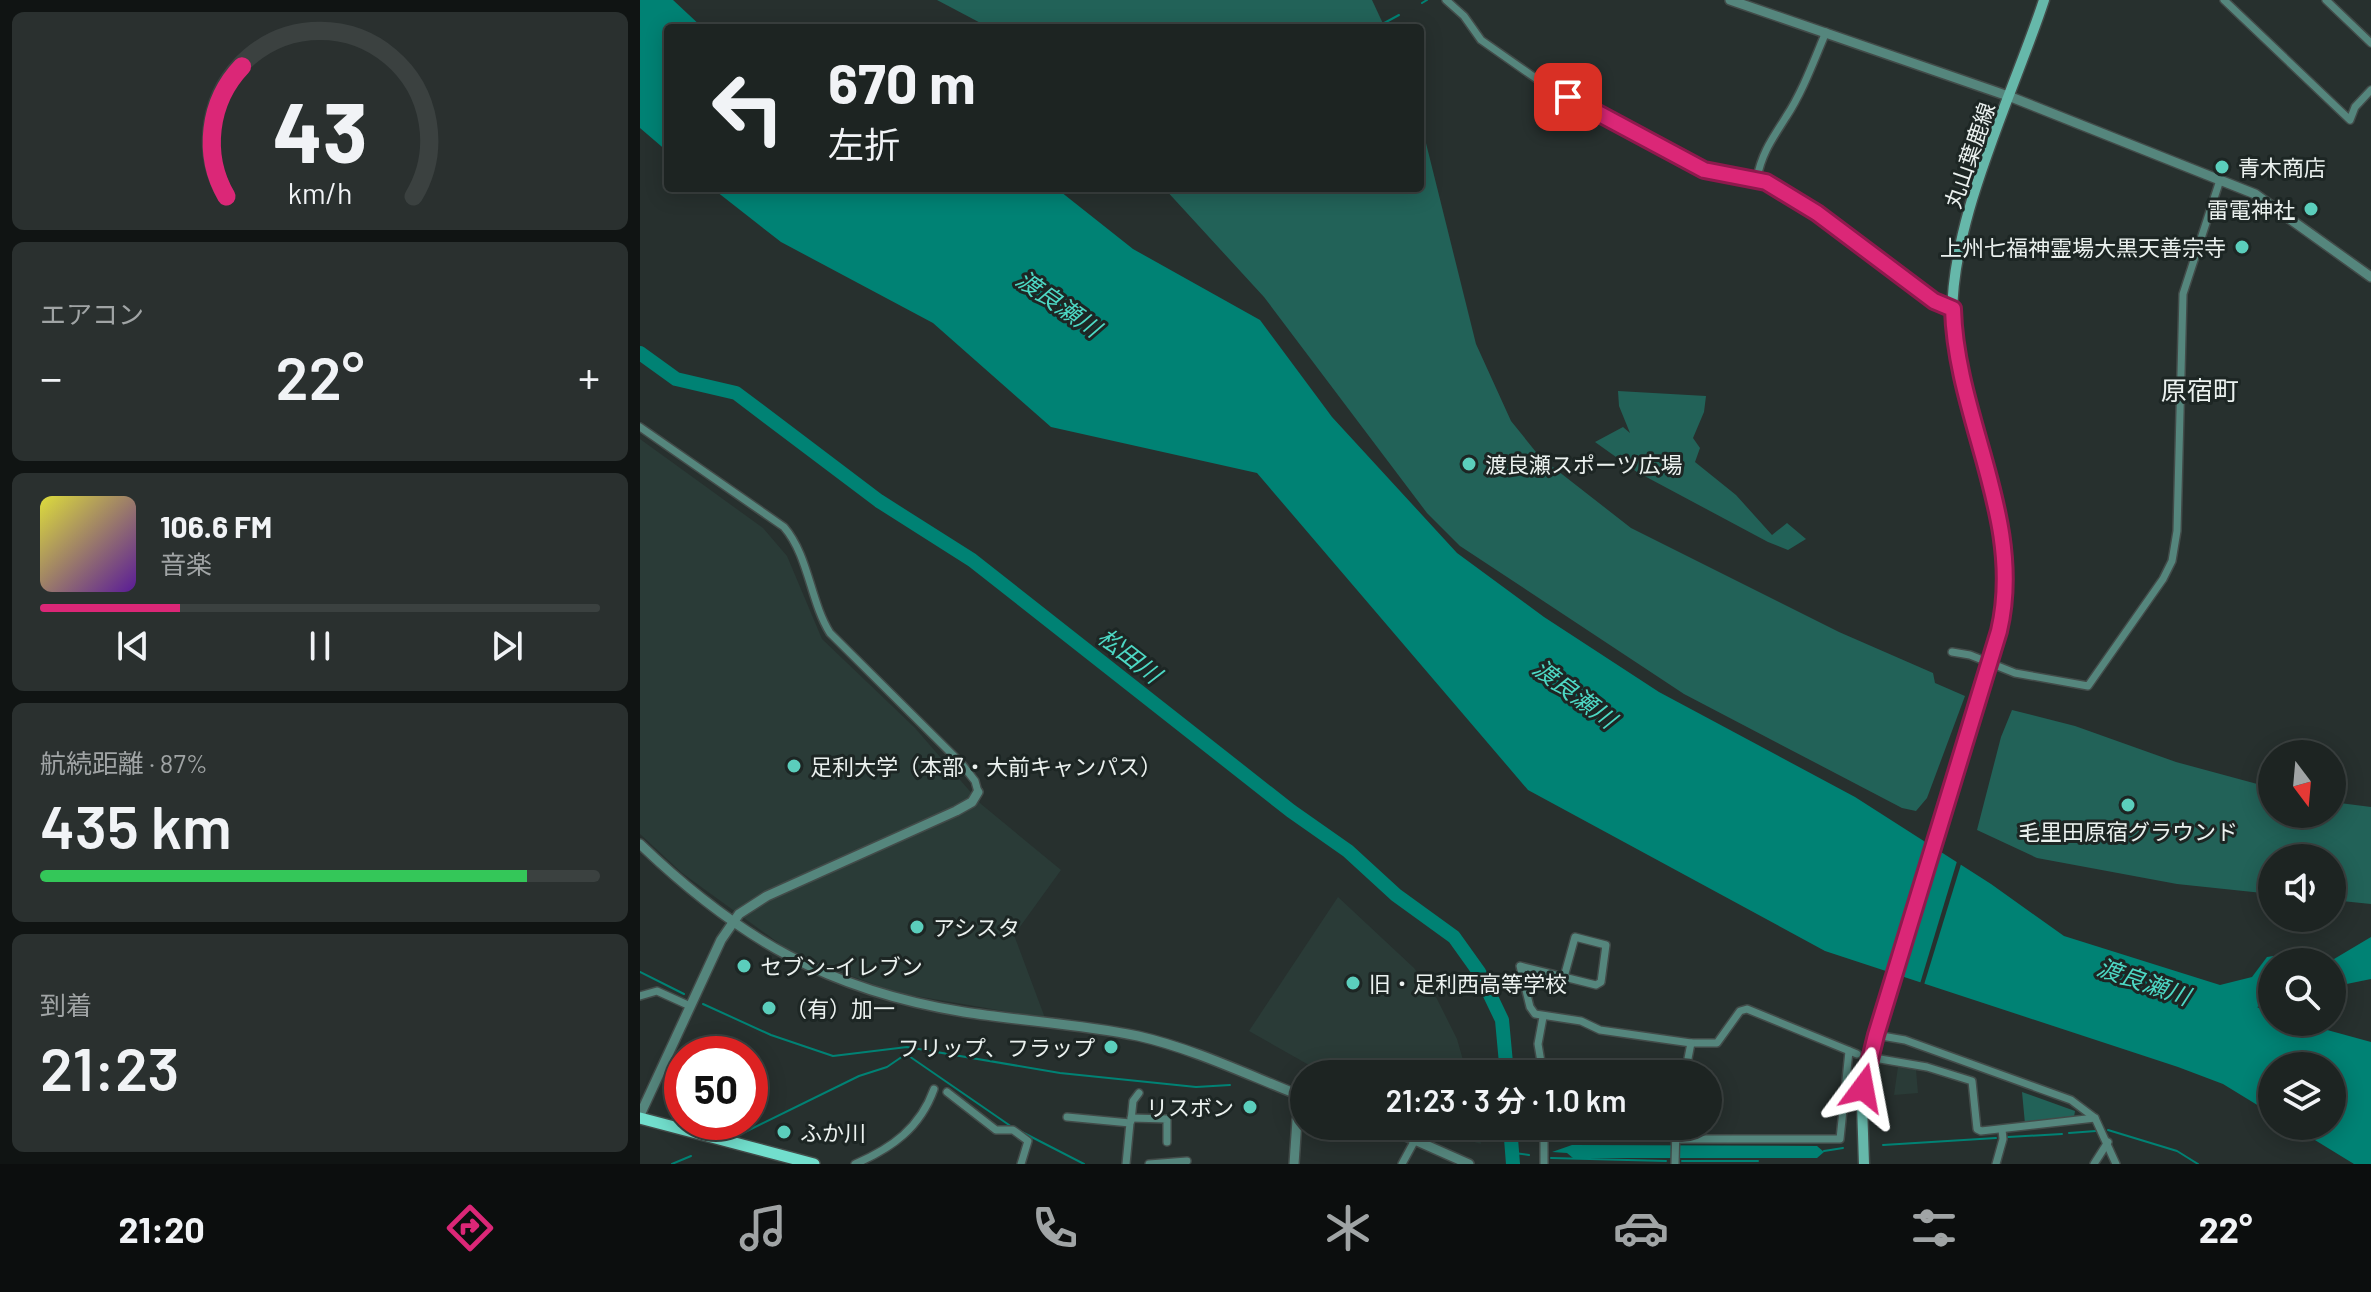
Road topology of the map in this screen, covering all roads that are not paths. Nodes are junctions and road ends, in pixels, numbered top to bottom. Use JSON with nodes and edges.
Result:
{"nodes":[{"id":1,"x":1446,"y":0,"type":"edge"},
{"id":2,"x":1730,"y":0,"type":"edge"},
{"id":3,"x":2044,"y":0,"type":"edge"},
{"id":4,"x":2326,"y":0,"type":"edge"},
{"id":5,"x":2225,"y":1,"type":"edge"},
{"id":6,"x":1826,"y":32,"type":"junction"},
{"id":7,"x":2371,"y":43,"type":"edge"},
{"id":8,"x":2371,"y":90,"type":"edge"},
{"id":9,"x":2011,"y":97,"type":"junction"},
{"id":10,"x":1757,"y":178,"type":"junction"},
{"id":11,"x":2220,"y":180,"type":"junction"},
{"id":12,"x":2371,"y":277,"type":"edge"},
{"id":13,"x":1953,"y":309,"type":"junction"},
{"id":14,"x":640,"y":427,"type":"edge"},
{"id":15,"x":1952,"y":652,"type":"dead end"},
{"id":16,"x":1988,"y":667,"type":"junction"},
{"id":17,"x":978,"y":792,"type":"joint"},
{"id":18,"x":640,"y":844,"type":"edge"},
{"id":19,"x":733,"y":922,"type":"junction"},
{"id":20,"x":1564,"y":977,"type":"junction"},
{"id":21,"x":640,"y":996,"type":"edge"},
{"id":22,"x":690,"y":1006,"type":"junction"},
{"id":23,"x":1543,"y":1017,"type":"junction"},
{"id":24,"x":1877,"y":1030,"type":"junction"},
{"id":25,"x":1691,"y":1043,"type":"junction"},
{"id":26,"x":1880,"y":1059,"type":"tunnel mouth"},
{"id":27,"x":1541,"y":1060,"type":"edge"},
{"id":28,"x":1688,"y":1060,"type":"edge"},
{"id":29,"x":934,"y":1089,"type":"dead end"},
{"id":30,"x":947,"y":1092,"type":"dead end"},
{"id":31,"x":1139,"y":1093,"type":"dead end"},
{"id":32,"x":1290,"y":1095,"type":"edge"},
{"id":33,"x":640,"y":1117,"type":"edge"},
{"id":34,"x":1067,"y":1117,"type":"dead end"},
{"id":35,"x":2095,"y":1118,"type":"junction"},
{"id":36,"x":1131,"y":1121,"type":"junction"},
{"id":37,"x":2002,"y":1130,"type":"junction"},
{"id":38,"x":1296,"y":1140,"type":"edge"},
{"id":39,"x":1415,"y":1140,"type":"joint"},
{"id":40,"x":1544,"y":1140,"type":"edge"},
{"id":41,"x":1167,"y":1142,"type":"dead end"},
{"id":42,"x":1675,"y":1142,"type":"joint"},
{"id":43,"x":2108,"y":1142,"type":"junction"},
{"id":44,"x":1187,"y":1161,"type":"dead end"},
{"id":45,"x":1021,"y":1162,"type":"edge"},
{"id":46,"x":1675,"y":1162,"type":"edge"},
{"id":47,"x":814,"y":1164,"type":"edge"},
{"id":48,"x":855,"y":1164,"type":"edge"},
{"id":49,"x":1031,"y":1164,"type":"edge"},
{"id":50,"x":1126,"y":1164,"type":"edge"},
{"id":51,"x":1149,"y":1164,"type":"edge"},
{"id":52,"x":1294,"y":1164,"type":"edge"},
{"id":53,"x":1402,"y":1164,"type":"edge"},
{"id":54,"x":1469,"y":1164,"type":"edge"},
{"id":55,"x":1544,"y":1164,"type":"edge"},
{"id":56,"x":1864,"y":1164,"type":"edge"},
{"id":57,"x":1996,"y":1164,"type":"edge"},
{"id":58,"x":2094,"y":1164,"type":"edge"},
{"id":59,"x":2116,"y":1164,"type":"edge"}],
"edges":[{"from":1,"to":10,"type":"street"},
{"from":2,"to":6,"type":"street"},
{"from":3,"to":9,"type":"main road","name":"丸山葉鹿線"},
{"from":4,"to":7,"type":"street"},
{"from":5,"to":8,"type":"street"},
{"from":6,"to":9,"type":"street"},
{"from":6,"to":10,"type":"street"},
{"from":9,"to":11,"type":"street"},
{"from":9,"to":13,"type":"main road","name":"丸山葉鹿線"},
{"from":10,"to":13,"type":"street"},
{"from":11,"to":12,"type":"street"},
{"from":11,"to":16,"type":"street"},
{"from":13,"to":16,"type":"main road","name":"丸山葉鹿線"},
{"from":14,"to":17,"type":"street"},
{"from":15,"to":16,"type":"street"},
{"from":16,"to":24,"type":"main road","name":"丸山葉鹿線"},
{"from":17,"to":19,"type":"street"},
{"from":18,"to":19,"type":"street"},
{"from":19,"to":22,"type":"street"},
{"from":19,"to":32,"type":"street"},
{"from":20,"to":20,"type":"street"},
{"from":20,"to":23,"type":"street"},
{"from":21,"to":22,"type":"street"},
{"from":22,"to":33,"type":"street"},
{"from":23,"to":25,"type":"street"},
{"from":23,"to":27,"type":"street"},
{"from":24,"to":35,"type":"street"},
{"from":24,"to":56,"type":"main road","name":"丸山葉鹿線"},
{"from":25,"to":28,"type":"street"},
{"from":25,"to":42,"type":"street"},
{"from":26,"to":37,"type":"street"},
{"from":29,"to":48,"type":"street"},
{"from":30,"to":45,"type":"street"},
{"from":31,"to":36,"type":"street"},
{"from":33,"to":47,"type":"main road"},
{"from":34,"to":36,"type":"street"},
{"from":35,"to":37,"type":"street"},
{"from":35,"to":43,"type":"street"},
{"from":36,"to":41,"type":"street"},
{"from":36,"to":50,"type":"street"},
{"from":37,"to":57,"type":"street"},
{"from":38,"to":52,"type":"street"},
{"from":39,"to":53,"type":"street"},
{"from":39,"to":54,"type":"street"},
{"from":40,"to":55,"type":"street"},
{"from":42,"to":46,"type":"street"},
{"from":43,"to":58,"type":"street"},
{"from":43,"to":59,"type":"street"},
{"from":44,"to":51,"type":"street"},
{"from":45,"to":49,"type":"street"}]}
